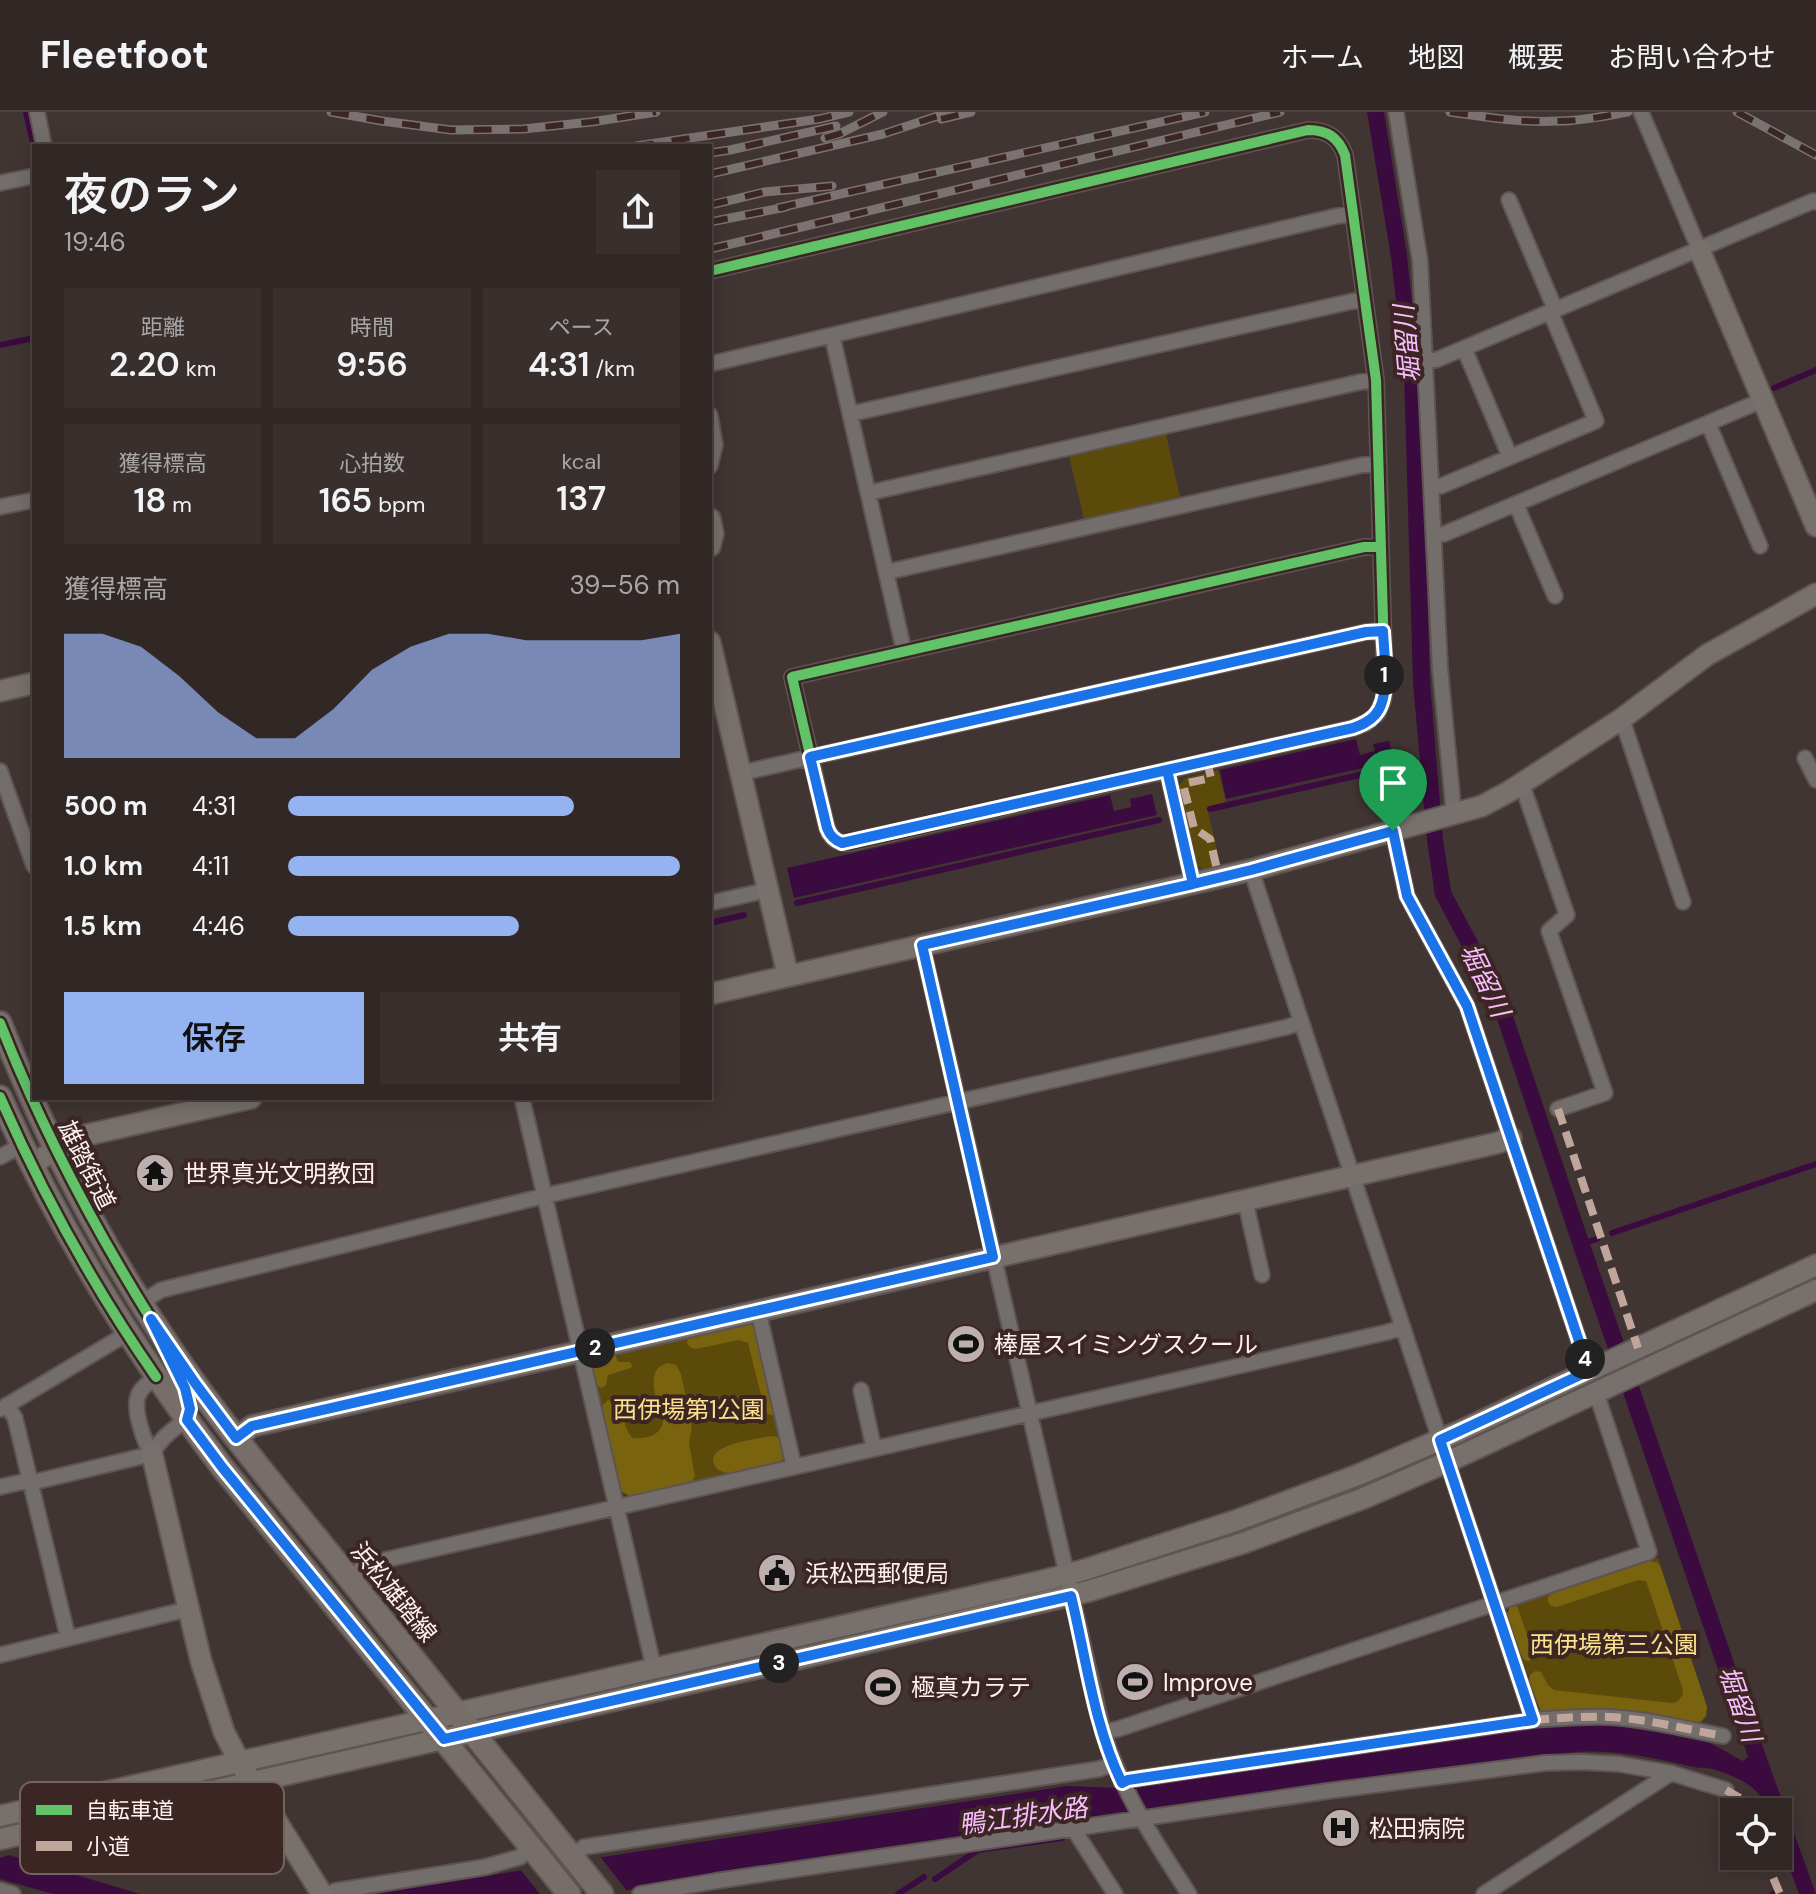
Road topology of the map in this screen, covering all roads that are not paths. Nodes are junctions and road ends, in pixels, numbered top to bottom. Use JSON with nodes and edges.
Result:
{"nodes":[{"id":1,"x":37,"y":112,"type":"edge"},
{"id":2,"x":1396,"y":112,"type":"edge"},
{"id":3,"x":1641,"y":112,"type":"edge"},
{"id":4,"x":44,"y":144,"type":"edge"},
{"id":5,"x":32,"y":176,"type":"edge"},
{"id":6,"x":0,"y":183,"type":"edge"},
{"id":7,"x":1509,"y":200,"type":"dead end"},
{"id":8,"x":1816,"y":202,"type":"edge"},
{"id":9,"x":1353,"y":214,"type":"junction"},
{"id":10,"x":1699,"y":249,"type":"junction"},
{"id":11,"x":712,"y":271,"type":"edge"},
{"id":12,"x":1365,"y":299,"type":"junction"},
{"id":13,"x":1553,"y":310,"type":"junction"},
{"id":14,"x":832,"y":335,"type":"junction"},
{"id":15,"x":1464,"y":348,"type":"junction"},
{"id":16,"x":1426,"y":360,"type":"junction"},
{"id":17,"x":712,"y":364,"type":"edge"},
{"id":18,"x":1376,"y":380,"type":"junction"},
{"id":19,"x":1763,"y":400,"type":"junction"},
{"id":20,"x":850,"y":414,"type":"junction"},
{"id":21,"x":1708,"y":423,"type":"junction"},
{"id":22,"x":712,"y":427,"type":"edge"},
{"id":23,"x":1510,"y":457,"type":"junction"},
{"id":24,"x":712,"y":458,"type":"edge"},
{"id":25,"x":1378,"y":464,"type":"junction"},
{"id":26,"x":1432,"y":486,"type":"junction"},
{"id":27,"x":868,"y":493,"type":"junction"},
{"id":28,"x":32,"y":500,"type":"edge"},
{"id":29,"x":1516,"y":504,"type":"junction"},
{"id":30,"x":0,"y":507,"type":"edge"},
{"id":31,"x":1816,"y":526,"type":"edge"},
{"id":32,"x":1434,"y":535,"type":"junction"},
{"id":33,"x":1760,"y":546,"type":"dead end"},
{"id":34,"x":1381,"y":547,"type":"junction"},
{"id":35,"x":887,"y":572,"type":"junction"},
{"id":36,"x":1816,"y":594,"type":"edge"},
{"id":37,"x":1555,"y":596,"type":"dead end"},
{"id":38,"x":1383,"y":631,"type":"junction"},
{"id":39,"x":712,"y":650,"type":"edge"},
{"id":40,"x":904,"y":651,"type":"junction"},
{"id":41,"x":32,"y":683,"type":"edge"},
{"id":42,"x":0,"y":691,"type":"edge"},
{"id":43,"x":1620,"y":720,"type":"junction"},
{"id":44,"x":810,"y":757,"type":"junction"},
{"id":45,"x":1805,"y":758,"type":"dead end"},
{"id":46,"x":1167,"y":770,"type":"junction"},
{"id":47,"x":0,"y":771,"type":"edge"},
{"id":48,"x":741,"y":773,"type":"junction"},
{"id":49,"x":1812,"y":781,"type":"edge"},
{"id":50,"x":1520,"y":785,"type":"junction"},
{"id":51,"x":1451,"y":815,"type":"junction"},
{"id":52,"x":28,"y":827,"type":"edge"},
{"id":53,"x":1393,"y":831,"type":"junction"},
{"id":54,"x":32,"y":853,"type":"edge"},
{"id":55,"x":1251,"y":870,"type":"junction"},
{"id":56,"x":1193,"y":884,"type":"junction"},
{"id":57,"x":768,"y":890,"type":"junction"},
{"id":58,"x":1683,"y":902,"type":"dead end"},
{"id":59,"x":712,"y":903,"type":"edge"},
{"id":60,"x":922,"y":945,"type":"junction"},
{"id":61,"x":788,"y":976,"type":"junction"},
{"id":62,"x":712,"y":994,"type":"edge"},
{"id":63,"x":1301,"y":1022,"type":"junction"},
{"id":64,"x":0,"y":1023,"type":"edge"},
{"id":65,"x":0,"y":1097,"type":"edge"},
{"id":66,"x":242,"y":1100,"type":"edge"},
{"id":67,"x":522,"y":1100,"type":"edge"},
{"id":68,"x":958,"y":1102,"type":"junction"},
{"id":69,"x":1558,"y":1109,"type":"dead end"},
{"id":70,"x":1511,"y":1138,"type":"junction"},
{"id":71,"x":56,"y":1151,"type":"junction"},
{"id":72,"x":27,"y":1154,"type":"junction"},
{"id":73,"x":0,"y":1157,"type":"edge"},
{"id":74,"x":1352,"y":1175,"type":"junction"},
{"id":75,"x":544,"y":1196,"type":"junction"},
{"id":76,"x":1245,"y":1200,"type":"junction"},
{"id":77,"x":993,"y":1257,"type":"junction"},
{"id":78,"x":1816,"y":1265,"type":"edge"},
{"id":79,"x":1262,"y":1275,"type":"dead end"},
{"id":80,"x":1816,"y":1290,"type":"edge"},
{"id":81,"x":758,"y":1310,"type":"junction"},
{"id":82,"x":146,"y":1311,"type":"junction"},
{"id":83,"x":1403,"y":1327,"type":"junction"},
{"id":84,"x":128,"y":1333,"type":"junction"},
{"id":85,"x":580,"y":1351,"type":"junction"},
{"id":86,"x":1596,"y":1368,"type":"junction"},
{"id":87,"x":156,"y":1377,"type":"junction"},
{"id":88,"x":1603,"y":1389,"type":"junction"},
{"id":89,"x":861,"y":1390,"type":"dead end"},
{"id":90,"x":3,"y":1407,"type":"edge"},
{"id":91,"x":1029,"y":1414,"type":"junction"},
{"id":92,"x":187,"y":1420,"type":"junction"},
{"id":93,"x":236,"y":1438,"type":"junction"},
{"id":94,"x":1440,"y":1440,"type":"junction"},
{"id":95,"x":874,"y":1449,"type":"junction"},
{"id":96,"x":152,"y":1454,"type":"junction"},
{"id":97,"x":1447,"y":1462,"type":"junction"},
{"id":98,"x":794,"y":1467,"type":"junction"},
{"id":99,"x":30,"y":1482,"type":"junction"},
{"id":100,"x":0,"y":1487,"type":"edge"},
{"id":101,"x":616,"y":1508,"type":"junction"},
{"id":102,"x":1066,"y":1574,"type":"junction"},
{"id":103,"x":349,"y":1579,"type":"junction"},
{"id":104,"x":1071,"y":1596,"type":"junction"},
{"id":105,"x":1495,"y":1604,"type":"junction"},
{"id":106,"x":188,"y":1609,"type":"junction"},
{"id":107,"x":68,"y":1638,"type":"junction"},
{"id":108,"x":0,"y":1655,"type":"edge"},
{"id":109,"x":654,"y":1669,"type":"junction"},
{"id":110,"x":458,"y":1713,"type":"junction"},
{"id":111,"x":429,"y":1720,"type":"junction"},
{"id":112,"x":1533,"y":1720,"type":"junction"},
{"id":113,"x":1103,"y":1732,"type":"junction"},
{"id":114,"x":473,"y":1733,"type":"junction"},
{"id":115,"x":1723,"y":1736,"type":"dead end"},
{"id":116,"x":444,"y":1739,"type":"junction"},
{"id":117,"x":240,"y":1763,"type":"junction"},
{"id":118,"x":1113,"y":1764,"type":"junction"},
{"id":119,"x":1671,"y":1773,"type":"junction"},
{"id":120,"x":154,"y":1782,"type":"edge"},
{"id":121,"x":251,"y":1782,"type":"edge"},
{"id":122,"x":256,"y":1782,"type":"edge"},
{"id":123,"x":1122,"y":1784,"type":"junction"},
{"id":124,"x":1726,"y":1790,"type":"dead end"},
{"id":125,"x":20,"y":1812,"type":"edge"},
{"id":126,"x":0,"y":1816,"type":"edge"},
{"id":127,"x":1139,"y":1817,"type":"junction"},
{"id":128,"x":1073,"y":1828,"type":"junction"},
{"id":129,"x":284,"y":1834,"type":"edge"},
{"id":130,"x":20,"y":1835,"type":"edge"},
{"id":131,"x":0,"y":1839,"type":"edge"},
{"id":132,"x":538,"y":1855,"type":"junction"},
{"id":133,"x":573,"y":1857,"type":"junction"},
{"id":134,"x":0,"y":1890,"type":"edge"},
{"id":135,"x":13,"y":1894,"type":"edge"},
{"id":136,"x":322,"y":1894,"type":"edge"},
{"id":137,"x":330,"y":1894,"type":"edge"},
{"id":138,"x":569,"y":1894,"type":"edge"},
{"id":139,"x":602,"y":1894,"type":"edge"},
{"id":140,"x":640,"y":1894,"type":"edge"},
{"id":141,"x":1115,"y":1894,"type":"edge"},
{"id":142,"x":1189,"y":1894,"type":"edge"},
{"id":143,"x":1484,"y":1894,"type":"edge"}],
"edges":[{"from":1,"to":4,"type":"street"},
{"from":2,"to":16,"type":"street"},
{"from":3,"to":10,"type":"street"},
{"from":5,"to":6,"type":"street"},
{"from":7,"to":13,"type":"street"},
{"from":8,"to":10,"type":"street"},
{"from":9,"to":11,"type":"street"},
{"from":9,"to":12,"type":"street"},
{"from":9,"to":14,"type":"street"},
{"from":10,"to":13,"type":"street"},
{"from":10,"to":19,"type":"street"},
{"from":12,"to":18,"type":"street"},
{"from":12,"to":20,"type":"street"},
{"from":13,"to":15,"type":"street"},
{"from":13,"to":23,"type":"street"},
{"from":14,"to":17,"type":"street"},
{"from":14,"to":20,"type":"street"},
{"from":15,"to":16,"type":"street"},
{"from":15,"to":23,"type":"street"},
{"from":16,"to":26,"type":"street"},
{"from":18,"to":25,"type":"street"},
{"from":18,"to":27,"type":"street"},
{"from":19,"to":21,"type":"street"},
{"from":19,"to":31,"type":"street"},
{"from":20,"to":27,"type":"street"},
{"from":21,"to":29,"type":"street"},
{"from":21,"to":33,"type":"street"},
{"from":22,"to":24,"type":"street"},
{"from":23,"to":26,"type":"street"},
{"from":25,"to":34,"type":"street"},
{"from":25,"to":35,"type":"street"},
{"from":26,"to":32,"type":"street"},
{"from":27,"to":35,"type":"street"},
{"from":28,"to":30,"type":"street"},
{"from":29,"to":32,"type":"street"},
{"from":29,"to":37,"type":"street"},
{"from":32,"to":51,"type":"street"},
{"from":34,"to":38,"type":"street"},
{"from":34,"to":40,"type":"street"},
{"from":35,"to":40,"type":"street"},
{"from":36,"to":43,"type":"street"},
{"from":38,"to":44,"type":"street"},
{"from":38,"to":46,"type":"street"},
{"from":39,"to":48,"type":"street"},
{"from":40,"to":44,"type":"street"},
{"from":41,"to":42,"type":"street"},
{"from":43,"to":50,"type":"street"},
{"from":43,"to":58,"type":"street"},
{"from":44,"to":46,"type":"street"},
{"from":44,"to":48,"type":"street"},
{"from":45,"to":49,"type":"street"},
{"from":46,"to":56,"type":"street"},
{"from":47,"to":52,"type":"street"},
{"from":48,"to":57,"type":"street"},
{"from":50,"to":51,"type":"street"},
{"from":50,"to":69,"type":"street"},
{"from":51,"to":53,"type":"street"},
{"from":52,"to":54,"type":"street"},
{"from":53,"to":55,"type":"street"},
{"from":53,"to":70,"type":"street"},
{"from":55,"to":56,"type":"street"},
{"from":55,"to":63,"type":"street"},
{"from":56,"to":60,"type":"street"},
{"from":57,"to":59,"type":"street"},
{"from":57,"to":61,"type":"street"},
{"from":60,"to":61,"type":"street"},
{"from":60,"to":68,"type":"street"},
{"from":61,"to":62,"type":"street"},
{"from":63,"to":68,"type":"street"},
{"from":63,"to":74,"type":"street"},
{"from":64,"to":71,"type":"main road","name":"雄踏街道"},
{"from":65,"to":72,"type":"main road","name":"雄踏街道"},
{"from":66,"to":71,"type":"street"},
{"from":67,"to":75,"type":"street"},
{"from":68,"to":75,"type":"street"},
{"from":68,"to":77,"type":"street"},
{"from":70,"to":74,"type":"street"},
{"from":70,"to":86,"type":"street"},
{"from":71,"to":72,"type":"street"},
{"from":71,"to":82,"type":"main road","name":"雄踏街道"},
{"from":72,"to":73,"type":"street"},
{"from":72,"to":84,"type":"main road","name":"雄踏街道"},
{"from":74,"to":76,"type":"street"},
{"from":74,"to":83,"type":"street"},
{"from":75,"to":82,"type":"street"},
{"from":75,"to":85,"type":"street"},
{"from":76,"to":77,"type":"street"},
{"from":76,"to":79,"type":"street"},
{"from":77,"to":81,"type":"street"},
{"from":77,"to":91,"type":"street"},
{"from":78,"to":86,"type":"street"},
{"from":80,"to":88,"type":"street"},
{"from":81,"to":85,"type":"street"},
{"from":81,"to":98,"type":"street"},
{"from":82,"to":92,"type":"street"},
{"from":82,"to":93,"type":"main road","name":"浜松雄踏線"},
{"from":83,"to":91,"type":"street"},
{"from":83,"to":94,"type":"street"},
{"from":84,"to":87,"type":"main road","name":"雄踏街道"},
{"from":84,"to":90,"type":"street"},
{"from":85,"to":93,"type":"street"},
{"from":85,"to":101,"type":"street"},
{"from":86,"to":94,"type":"street"},
{"from":87,"to":92,"type":"main road"},
{"from":87,"to":96,"type":"street"},
{"from":88,"to":97,"type":"street"},
{"from":88,"to":105,"type":"street"},
{"from":89,"to":95,"type":"street"},
{"from":90,"to":99,"type":"street"},
{"from":91,"to":95,"type":"street"},
{"from":91,"to":102,"type":"street"},
{"from":92,"to":96,"type":"street"},
{"from":92,"to":111,"type":"main road"},
{"from":93,"to":103,"type":"main road","name":"浜松雄踏線"},
{"from":94,"to":97,"type":"street"},
{"from":94,"to":102,"type":"street"},
{"from":95,"to":98,"type":"street"},
{"from":96,"to":99,"type":"street"},
{"from":96,"to":106,"type":"street"},
{"from":97,"to":104,"type":"street"},
{"from":97,"to":105,"type":"street"},
{"from":98,"to":101,"type":"street"},
{"from":99,"to":100,"type":"street"},
{"from":99,"to":107,"type":"street"},
{"from":101,"to":103,"type":"street"},
{"from":101,"to":109,"type":"street"},
{"from":102,"to":104,"type":"street"},
{"from":102,"to":109,"type":"street"},
{"from":103,"to":110,"type":"main road","name":"浜松雄踏線"},
{"from":104,"to":113,"type":"street"},
{"from":104,"to":114,"type":"street"},
{"from":105,"to":112,"type":"street"},
{"from":105,"to":113,"type":"street"},
{"from":106,"to":107,"type":"street"},
{"from":106,"to":117,"type":"street"},
{"from":107,"to":108,"type":"street"},
{"from":109,"to":110,"type":"street"},
{"from":110,"to":111,"type":"street"},
{"from":110,"to":114,"type":"main road","name":"浜松雄踏線"},
{"from":111,"to":116,"type":"main road"},
{"from":111,"to":117,"type":"street"},
{"from":112,"to":115,"type":"street"},
{"from":112,"to":123,"type":"street"},
{"from":113,"to":118,"type":"street"},
{"from":114,"to":116,"type":"street"},
{"from":114,"to":133,"type":"main road","name":"浜松雄踏線"},
{"from":116,"to":122,"type":"street"},
{"from":116,"to":132,"type":"main road"},
{"from":117,"to":120,"type":"street"},
{"from":117,"to":121,"type":"street"},
{"from":118,"to":123,"type":"street"},
{"from":118,"to":133,"type":"street"},
{"from":119,"to":124,"type":"street"},
{"from":119,"to":127,"type":"street"},
{"from":119,"to":143,"type":"street"},
{"from":123,"to":127,"type":"street"},
{"from":125,"to":126,"type":"street"},
{"from":127,"to":128,"type":"street"},
{"from":127,"to":142,"type":"street"},
{"from":128,"to":140,"type":"street"},
{"from":128,"to":141,"type":"street"},
{"from":129,"to":136,"type":"street"},
{"from":130,"to":131,"type":"street"},
{"from":132,"to":137,"type":"street"},
{"from":132,"to":138,"type":"main road"},
{"from":133,"to":139,"type":"main road","name":"浜松雄踏線"},
{"from":134,"to":135,"type":"street"}]}
